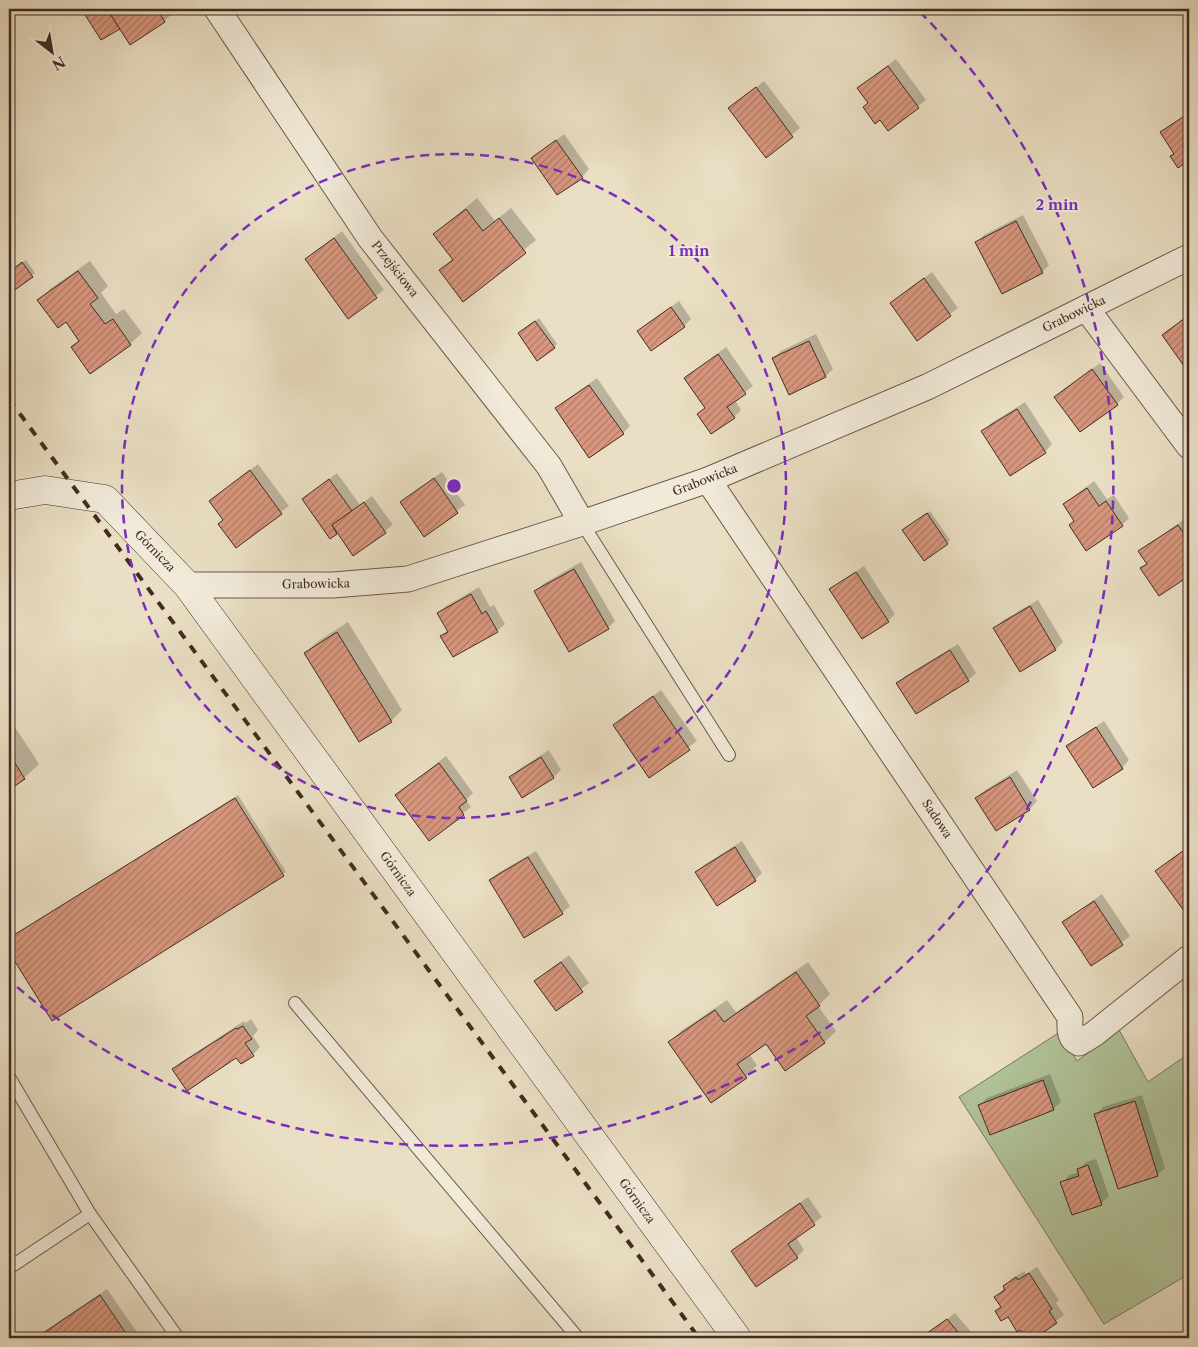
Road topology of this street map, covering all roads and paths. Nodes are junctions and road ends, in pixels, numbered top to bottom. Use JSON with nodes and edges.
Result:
{"nodes":[{"id":1,"x":217,"y":9,"type":"edge"},
{"id":2,"x":1189,"y":256,"type":"edge"},
{"id":3,"x":1086,"y":308,"type":"junction"},
{"id":4,"x":1189,"y":446,"type":"edge"},
{"id":5,"x":708,"y":480,"type":"junction"},
{"id":6,"x":9,"y":496,"type":"edge"},
{"id":7,"x":582,"y":523,"type":"junction"},
{"id":8,"x":188,"y":585,"type":"junction"},
{"id":9,"x":728,"y":755,"type":"dead end"},
{"id":10,"x":1189,"y":958,"type":"edge"},
{"id":11,"x":295,"y":1003,"type":"dead end"},
{"id":12,"x":9,"y":1077,"type":"edge"},
{"id":13,"x":90,"y":1214,"type":"junction"},
{"id":14,"x":9,"y":1268,"type":"edge"},
{"id":15,"x":178,"y":1338,"type":"edge"},
{"id":16,"x":578,"y":1338,"type":"edge"},
{"id":17,"x":737,"y":1338,"type":"edge"}],
"edges":[{"from":1,"to":7,"type":"street","name":"Przejściowa"},
{"from":2,"to":3,"type":"street","name":"Grabowicka"},
{"from":3,"to":4,"type":"street"},
{"from":3,"to":5,"type":"street","name":"Grabowicka"},
{"from":5,"to":7,"type":"street","name":"Grabowicka"},
{"from":5,"to":10,"type":"street","name":"Sadowa"},
{"from":6,"to":8,"type":"street","name":"Górnicza"},
{"from":7,"to":8,"type":"street","name":"Grabowicka"},
{"from":7,"to":9,"type":"lane"},
{"from":8,"to":17,"type":"street","name":"Górnicza"},
{"from":11,"to":16,"type":"lane"},
{"from":12,"to":13,"type":"lane"},
{"from":13,"to":14,"type":"lane"},
{"from":13,"to":15,"type":"lane"}]}
